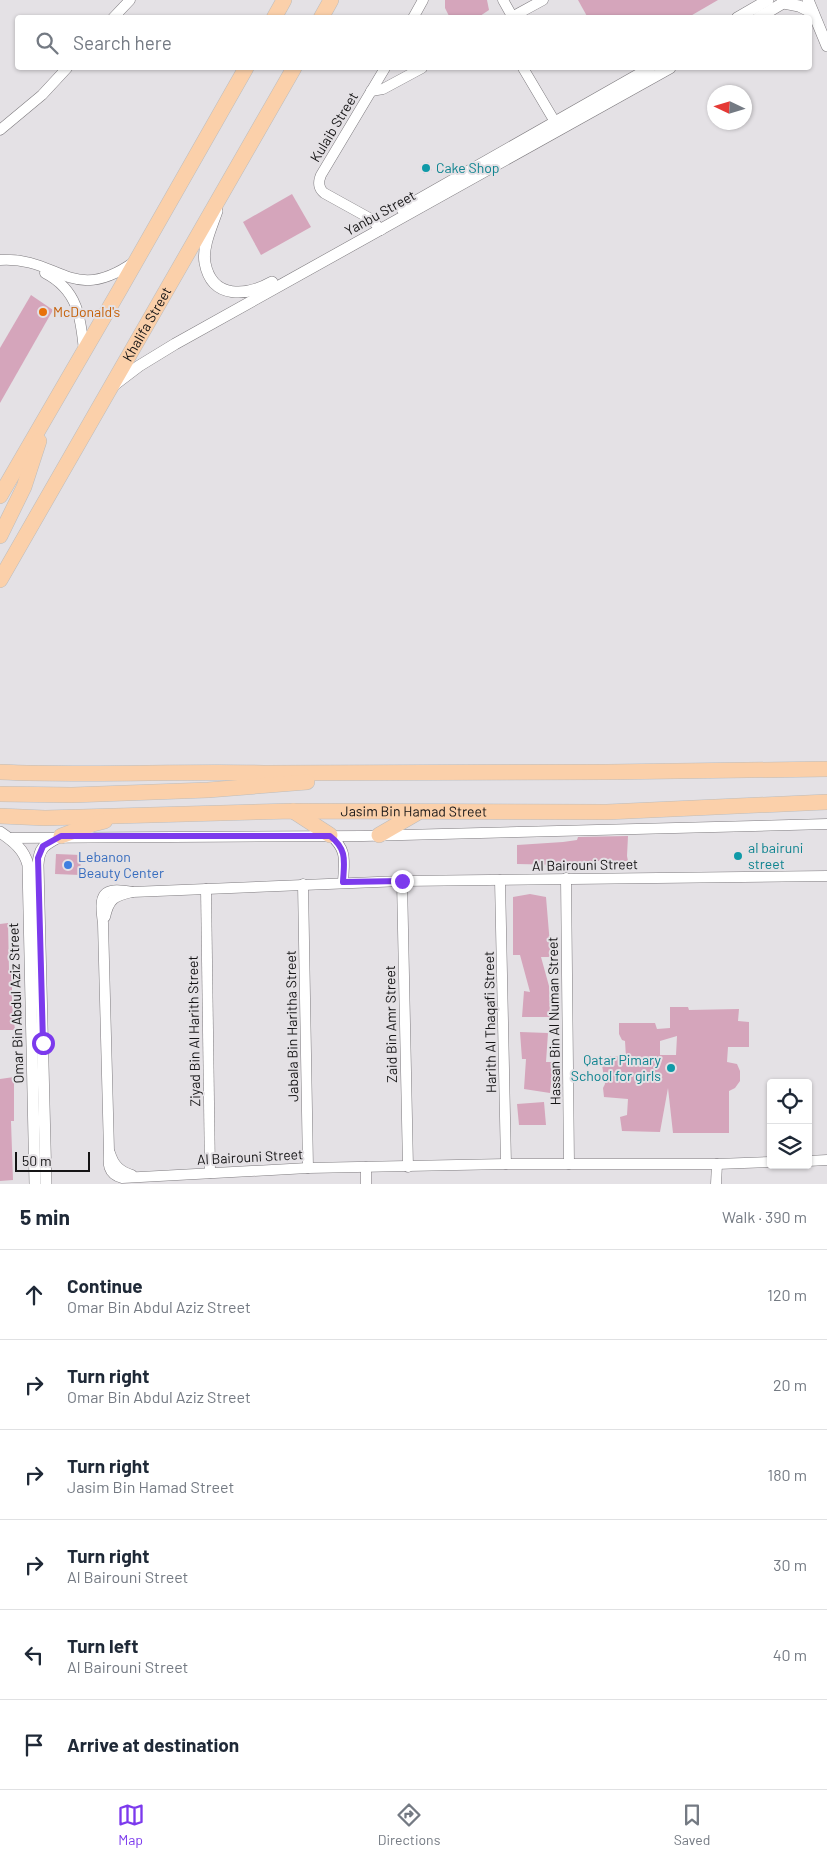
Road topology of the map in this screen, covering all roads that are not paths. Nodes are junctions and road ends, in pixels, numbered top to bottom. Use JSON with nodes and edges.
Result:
{"nodes":[{"id":1,"x":130,"y":0,"type":"edge"},
{"id":2,"x":284,"y":0,"type":"edge"},
{"id":3,"x":331,"y":0,"type":"edge"},
{"id":4,"x":423,"y":0,"type":"edge"},
{"id":5,"x":503,"y":0,"type":"edge"},
{"id":6,"x":543,"y":0,"type":"edge"},
{"id":7,"x":768,"y":0,"type":"edge"},
{"id":8,"x":808,"y":0,"type":"edge"},
{"id":9,"x":786,"y":1,"type":"edge"},
{"id":10,"x":813,"y":13,"type":"junction"},
{"id":11,"x":116,"y":15,"type":"edge"},
{"id":12,"x":276,"y":15,"type":"edge"},
{"id":13,"x":323,"y":15,"type":"edge"},
{"id":14,"x":415,"y":15,"type":"edge"},
{"id":15,"x":510,"y":15,"type":"edge"},
{"id":16,"x":515,"y":15,"type":"edge"},
{"id":17,"x":742,"y":15,"type":"edge"},
{"id":18,"x":763,"y":15,"type":"edge"},
{"id":19,"x":827,"y":46,"type":"edge"},
{"id":20,"x":65,"y":70,"type":"edge"},
{"id":21,"x":245,"y":70,"type":"edge"},
{"id":22,"x":293,"y":70,"type":"edge"},
{"id":23,"x":383,"y":70,"type":"edge"},
{"id":24,"x":418,"y":70,"type":"edge"},
{"id":25,"x":524,"y":70,"type":"edge"},
{"id":26,"x":647,"y":70,"type":"edge"},
{"id":27,"x":666,"y":70,"type":"edge"},
{"id":28,"x":371,"y":92,"type":"junction"},
{"id":29,"x":557,"y":126,"type":"junction"},
{"id":30,"x":0,"y":130,"type":"edge"},
{"id":31,"x":223,"y":194,"type":"junction"},
{"id":32,"x":379,"y":227,"type":"junction"},
{"id":33,"x":0,"y":260,"type":"edge"},
{"id":34,"x":136,"y":260,"type":"junction"},
{"id":35,"x":0,"y":266,"type":"edge"},
{"id":36,"x":293,"y":275,"type":"junction"},
{"id":37,"x":84,"y":351,"type":"junction"},
{"id":38,"x":109,"y":389,"type":"junction"},
{"id":39,"x":44,"y":420,"type":"junction"},
{"id":40,"x":0,"y":496,"type":"edge"},
{"id":41,"x":0,"y":536,"type":"edge"},
{"id":42,"x":0,"y":580,"type":"edge"},
{"id":43,"x":0,"y":767,"type":"edge"},
{"id":44,"x":827,"y":769,"type":"edge"},
{"id":45,"x":0,"y":772,"type":"edge"},
{"id":46,"x":396,"y":773,"type":"junction"},
{"id":47,"x":39,"y":774,"type":"junction"},
{"id":48,"x":0,"y":794,"type":"edge"},
{"id":49,"x":827,"y":796,"type":"edge"},
{"id":50,"x":827,"y":802,"type":"edge"},
{"id":51,"x":798,"y":803,"type":"junction"},
{"id":52,"x":293,"y":812,"type":"junction"},
{"id":53,"x":417,"y":812,"type":"junction"},
{"id":54,"x":138,"y":814,"type":"junction"},
{"id":55,"x":0,"y":816,"type":"edge"},
{"id":56,"x":827,"y":824,"type":"edge"},
{"id":57,"x":4,"y":835,"type":"edge"},
{"id":58,"x":379,"y":835,"type":"junction"},
{"id":59,"x":61,"y":836,"type":"junction"},
{"id":60,"x":330,"y":836,"type":"junction"},
{"id":61,"x":364,"y":836,"type":"junction"},
{"id":62,"x":344,"y":858,"type":"junction"},
{"id":63,"x":827,"y":876,"type":"edge"},
{"id":64,"x":566,"y":878,"type":"junction"},
{"id":65,"x":500,"y":880,"type":"junction"},
{"id":66,"x":402,"y":881,"type":"junction"},
{"id":67,"x":343,"y":882,"type":"junction"},
{"id":68,"x":303,"y":884,"type":"junction"},
{"id":69,"x":206,"y":889,"type":"junction"},
{"id":70,"x":39,"y":1101,"type":"junction"},
{"id":71,"x":827,"y":1160,"type":"edge"},
{"id":72,"x":812,"y":1161,"type":"edge"},
{"id":73,"x":767,"y":1162,"type":"edge"},
{"id":74,"x":506,"y":1164,"type":"junction"},
{"id":75,"x":569,"y":1164,"type":"junction"},
{"id":76,"x":717,"y":1164,"type":"junction"},
{"id":77,"x":408,"y":1167,"type":"junction"},
{"id":78,"x":308,"y":1168,"type":"junction"},
{"id":79,"x":366,"y":1168,"type":"junction"},
{"id":80,"x":210,"y":1172,"type":"junction"},
{"id":81,"x":35,"y":1184,"type":"edge"},
{"id":82,"x":46,"y":1184,"type":"edge"},
{"id":83,"x":366,"y":1184,"type":"edge"},
{"id":84,"x":716,"y":1184,"type":"edge"}],
"edges":[{"from":1,"to":11,"type":"street"},
{"from":2,"to":12,"type":"main road"},
{"from":3,"to":13,"type":"main road"},
{"from":4,"to":14,"type":"street"},
{"from":5,"to":15,"type":"street"},
{"from":6,"to":16,"type":"street"},
{"from":7,"to":17,"type":"street"},
{"from":8,"to":10,"type":"street"},
{"from":9,"to":10,"type":"street"},
{"from":9,"to":18,"type":"street"},
{"from":10,"to":19,"type":"street"},
{"from":20,"to":30,"type":"street"},
{"from":21,"to":34,"type":"main road"},
{"from":22,"to":31,"type":"main road","name":"Khalifa Street"},
{"from":23,"to":28,"type":"street","name":"Kulaib Street"},
{"from":24,"to":28,"type":"street"},
{"from":25,"to":29,"type":"street"},
{"from":26,"to":29,"type":"street","name":"Yanbu Street"},
{"from":27,"to":29,"type":"street","name":"Yanbu Street"},
{"from":28,"to":32,"type":"street","name":"Kulaib Street"},
{"from":29,"to":32,"type":"street","name":"Yanbu Street"},
{"from":31,"to":36,"type":"street","name":"Yanbu Street"},
{"from":31,"to":38,"type":"main road","name":"Khalifa Street"},
{"from":32,"to":36,"type":"street","name":"Yanbu Street"},
{"from":33,"to":34,"type":"street"},
{"from":34,"to":37,"type":"main road"},
{"from":35,"to":37,"type":"street"},
{"from":36,"to":38,"type":"street","name":"Yanbu Street"},
{"from":37,"to":39,"type":"main road"},
{"from":38,"to":42,"type":"main road","name":"Khalifa Street"},
{"from":39,"to":40,"type":"main road"},
{"from":39,"to":41,"type":"main road"},
{"from":43,"to":47,"type":"main road"},
{"from":44,"to":46,"type":"main road"},
{"from":45,"to":47,"type":"main road"},
{"from":46,"to":47,"type":"main road"},
{"from":46,"to":48,"type":"main road"},
{"from":49,"to":51,"type":"main road"},
{"from":50,"to":51,"type":"main road","name":"Jasim Bin Hamad Street"},
{"from":51,"to":53,"type":"main road","name":"Jasim Bin Hamad Street"},
{"from":52,"to":53,"type":"main road","name":"Jasim Bin Hamad Street"},
{"from":52,"to":54,"type":"main road","name":"Jasim Bin Hamad Street"},
{"from":52,"to":60,"type":"main road"},
{"from":53,"to":58,"type":"main road"},
{"from":54,"to":55,"type":"main road","name":"Jasim Bin Hamad Street"},
{"from":54,"to":59,"type":"main road"},
{"from":56,"to":58,"type":"street","name":"Jasim Bin Hamad Street"},
{"from":57,"to":59,"type":"street","name":"Jasim Bin Hamad Street"},
{"from":57,"to":70,"type":"street","name":"Omar Bin Abdul Aziz Street"},
{"from":58,"to":61,"type":"street","name":"Jasim Bin Hamad Street"},
{"from":59,"to":60,"type":"street","name":"Jasim Bin Hamad Street"},
{"from":59,"to":70,"type":"street","name":"Omar Bin Abdul Aziz Street"},
{"from":60,"to":61,"type":"street","name":"Jasim Bin Hamad Street"},
{"from":60,"to":62,"type":"street"},
{"from":61,"to":62,"type":"street"},
{"from":62,"to":67,"type":"street"},
{"from":63,"to":64,"type":"street","name":"Al Bairouni Street"},
{"from":64,"to":65,"type":"street","name":"Al Bairouni Street"},
{"from":64,"to":75,"type":"street","name":"Hassan Bin Al Numan Street"},
{"from":65,"to":66,"type":"street","name":"Al Bairouni Street"},
{"from":65,"to":74,"type":"street","name":"Harith Al Thaqafi Street"},
{"from":66,"to":67,"type":"street","name":"Al Bairouni Street"},
{"from":66,"to":77,"type":"street","name":"Zaid Bin Amr Street"},
{"from":67,"to":68,"type":"street","name":"Al Bairouni Street"},
{"from":68,"to":69,"type":"street","name":"Al Bairouni Street"},
{"from":68,"to":78,"type":"street","name":"Jabala Bin Haritha Street"},
{"from":69,"to":80,"type":"street","name":"Ziyad Bin Al Harith Street"},
{"from":69,"to":80,"type":"street","name":"Al Bairouni Street"},
{"from":70,"to":81,"type":"street","name":"Omar Bin Abdul Aziz Street"},
{"from":70,"to":82,"type":"street","name":"Omar Bin Abdul Aziz Street"},
{"from":71,"to":72,"type":"street"},
{"from":73,"to":76,"type":"street","name":"Al Bairouni Street"},
{"from":74,"to":75,"type":"street","name":"Al Bairouni Street"},
{"from":74,"to":77,"type":"street","name":"Al Bairouni Street"},
{"from":75,"to":76,"type":"street","name":"Al Bairouni Street"},
{"from":76,"to":84,"type":"street"},
{"from":77,"to":79,"type":"street","name":"Al Bairouni Street"},
{"from":78,"to":79,"type":"street","name":"Al Bairouni Street"},
{"from":78,"to":80,"type":"street","name":"Al Bairouni Street"},
{"from":79,"to":83,"type":"street"}]}
